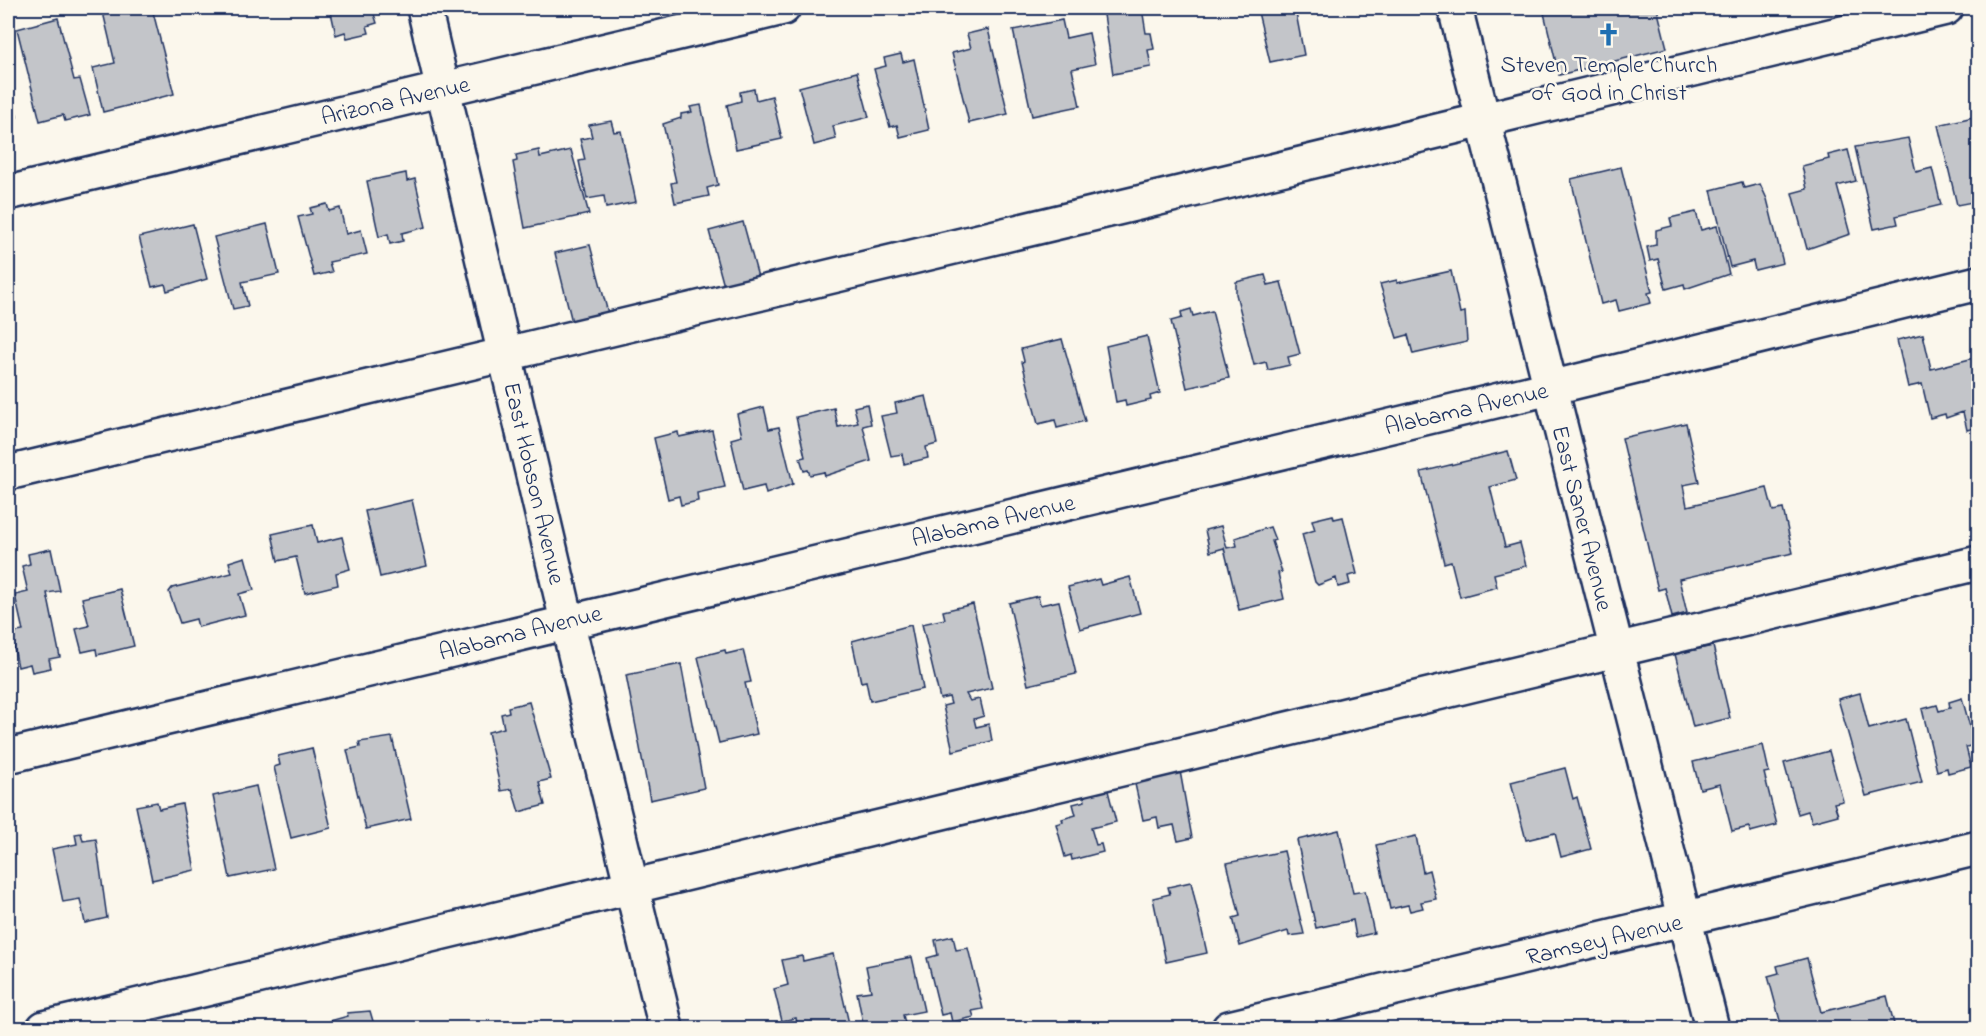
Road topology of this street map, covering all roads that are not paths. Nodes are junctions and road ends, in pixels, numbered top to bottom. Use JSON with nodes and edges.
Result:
{"nodes":[{"id":1,"x":424,"y":8,"type":"edge"},
{"id":2,"x":783,"y":8,"type":"edge"},
{"id":3,"x":1455,"y":8,"type":"edge"},
{"id":4,"x":1946,"y":8,"type":"edge"},
{"id":5,"x":443,"y":89,"type":"junction"},
{"id":6,"x":1483,"y":122,"type":"junction"},
{"id":7,"x":8,"y":193,"type":"edge"},
{"id":8,"x":1978,"y":283,"type":"edge"},
{"id":9,"x":505,"y":352,"type":"junction"},
{"id":10,"x":1550,"y":388,"type":"junction"},
{"id":11,"x":8,"y":473,"type":"edge"},
{"id":12,"x":1978,"y":563,"type":"edge"},
{"id":13,"x":567,"y":621,"type":"junction"},
{"id":14,"x":1617,"y":650,"type":"junction"},
{"id":15,"x":8,"y":756,"type":"edge"},
{"id":16,"x":1978,"y":848,"type":"edge"},
{"id":17,"x":634,"y":888,"type":"junction"},
{"id":18,"x":1684,"y":921,"type":"junction"},
{"id":19,"x":44,"y":1029,"type":"edge"},
{"id":20,"x":666,"y":1029,"type":"edge"},
{"id":21,"x":1229,"y":1029,"type":"edge"},
{"id":22,"x":1712,"y":1029,"type":"edge"}],
"edges":[{"from":1,"to":5,"type":"street","name":"East Hobson Avenue"},
{"from":2,"to":5,"type":"street","name":"Arizona Avenue"},
{"from":3,"to":6,"type":"street","name":"East Saner Avenue"},
{"from":4,"to":6,"type":"street"},
{"from":5,"to":7,"type":"street","name":"Arizona Avenue"},
{"from":5,"to":9,"type":"street","name":"East Hobson Avenue"},
{"from":6,"to":9,"type":"street"},
{"from":6,"to":10,"type":"street","name":"East Saner Avenue"},
{"from":8,"to":10,"type":"street","name":"Alabama Avenue"},
{"from":9,"to":11,"type":"street"},
{"from":9,"to":13,"type":"street","name":"East Hobson Avenue"},
{"from":10,"to":13,"type":"street","name":"Alabama Avenue"},
{"from":10,"to":14,"type":"street","name":"East Saner Avenue"},
{"from":12,"to":14,"type":"street"},
{"from":13,"to":15,"type":"street","name":"Alabama Avenue"},
{"from":13,"to":17,"type":"street","name":"East Hobson Avenue"},
{"from":14,"to":17,"type":"street"},
{"from":14,"to":18,"type":"street","name":"East Saner Avenue"},
{"from":16,"to":18,"type":"street","name":"Ramsey Avenue"},
{"from":17,"to":19,"type":"street"},
{"from":17,"to":20,"type":"street","name":"East Hobson Avenue"},
{"from":18,"to":21,"type":"street","name":"Ramsey Avenue"},
{"from":18,"to":22,"type":"street","name":"East Saner Avenue"}]}
